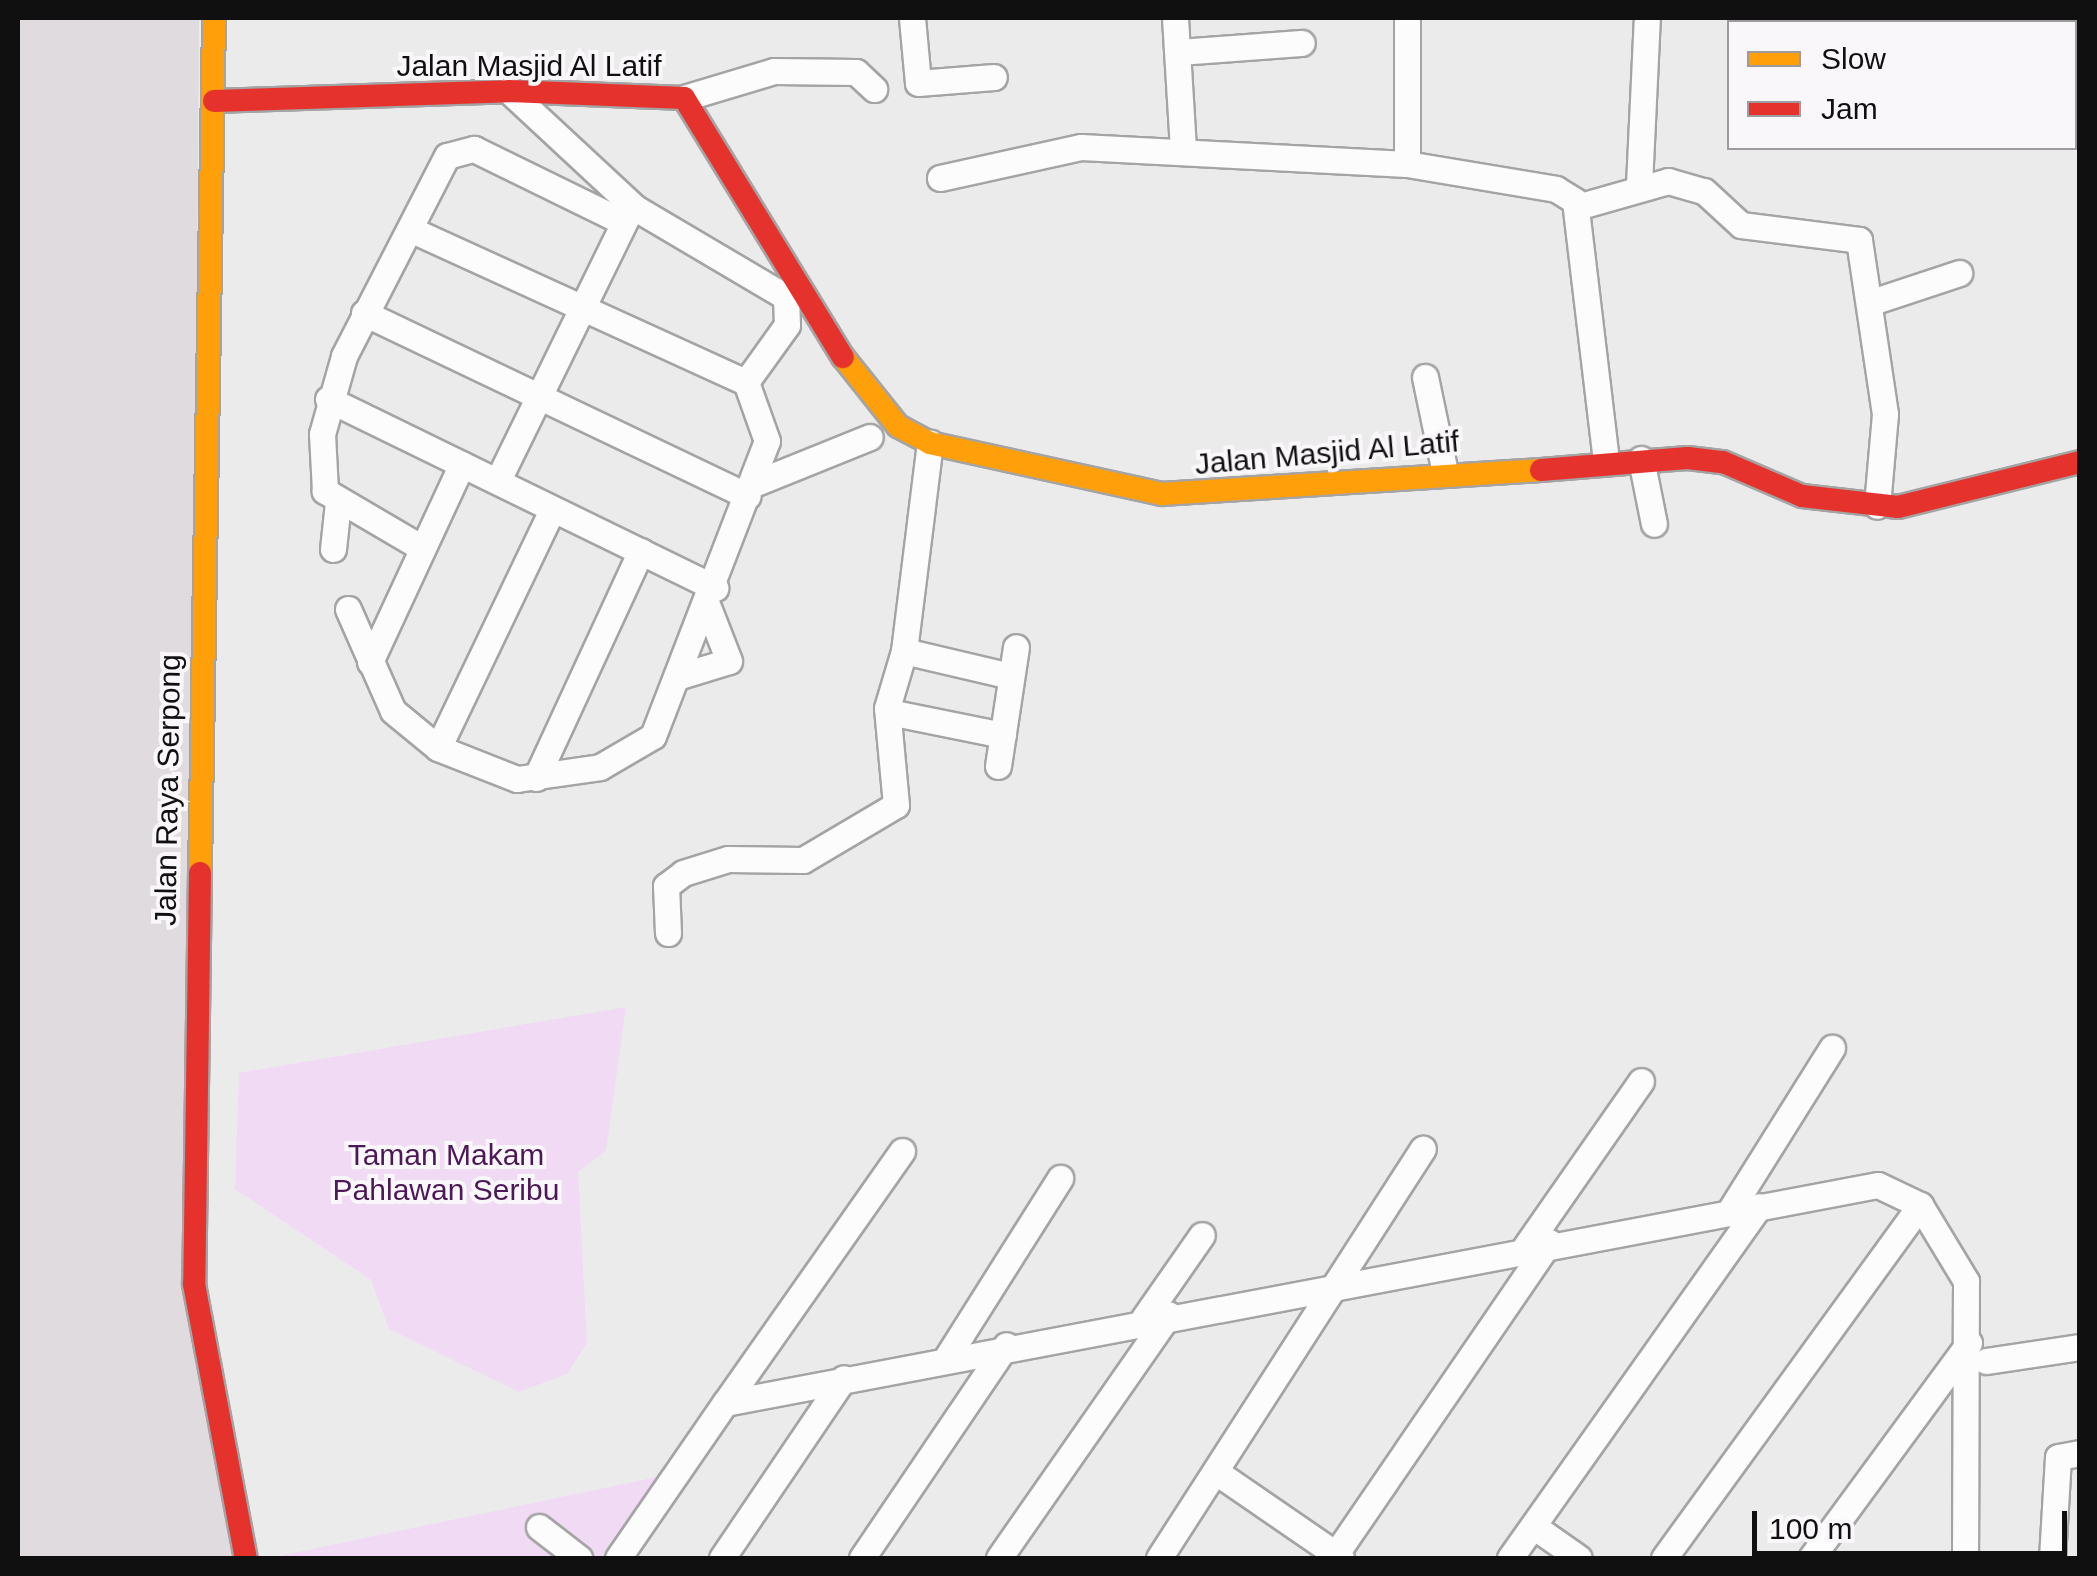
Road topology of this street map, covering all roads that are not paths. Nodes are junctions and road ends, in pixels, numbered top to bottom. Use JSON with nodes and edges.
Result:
{"nodes":[{"id":1,"x":214,"y":18,"type":"edge"},
{"id":2,"x":912,"y":18,"type":"edge"},
{"id":3,"x":1175,"y":18,"type":"edge"},
{"id":4,"x":1408,"y":18,"type":"edge"},
{"id":5,"x":1647,"y":18,"type":"edge"},
{"id":6,"x":1302,"y":42,"type":"dead end"},
{"id":7,"x":1178,"y":52,"type":"junction"},
{"id":8,"x":994,"y":78,"type":"dead end"},
{"id":9,"x":874,"y":89,"type":"dead end"},
{"id":10,"x":509,"y":91,"type":"junction"},
{"id":11,"x":684,"y":98,"type":"junction"},
{"id":12,"x":214,"y":101,"type":"junction"},
{"id":13,"x":1183,"y":147,"type":"junction"},
{"id":14,"x":1408,"y":164,"type":"junction"},
{"id":15,"x":940,"y":178,"type":"dead end"},
{"id":16,"x":1639,"y":185,"type":"junction"},
{"id":17,"x":1578,"y":207,"type":"junction"},
{"id":18,"x":626,"y":214,"type":"junction"},
{"id":19,"x":414,"y":231,"type":"junction"},
{"id":20,"x":1959,"y":273,"type":"dead end"},
{"id":21,"x":1872,"y":302,"type":"junction"},
{"id":22,"x":579,"y":308,"type":"junction"},
{"id":23,"x":364,"y":313,"type":"junction"},
{"id":24,"x":1425,"y":377,"type":"dead end"},
{"id":25,"x":746,"y":382,"type":"junction"},
{"id":26,"x":536,"y":396,"type":"junction"},
{"id":27,"x":328,"y":398,"type":"junction"},
{"id":28,"x":870,"y":438,"type":"dead end"},
{"id":29,"x":930,"y":443,"type":"junction"},
{"id":30,"x":1641,"y":459,"type":"junction"},
{"id":31,"x":1606,"y":460,"type":"junction"},
{"id":32,"x":2080,"y":462,"type":"edge"},
{"id":33,"x":462,"y":464,"type":"junction"},
{"id":34,"x":1445,"y":474,"type":"junction"},
{"id":35,"x":498,"y":480,"type":"junction"},
{"id":36,"x":750,"y":490,"type":"junction"},
{"id":37,"x":338,"y":502,"type":"junction"},
{"id":38,"x":1877,"y":506,"type":"junction"},
{"id":39,"x":552,"y":510,"type":"junction"},
{"id":40,"x":1654,"y":524,"type":"dead end"},
{"id":41,"x":422,"y":548,"type":"junction"},
{"id":42,"x":333,"y":549,"type":"dead end"},
{"id":43,"x":641,"y":552,"type":"junction"},
{"id":44,"x":711,"y":597,"type":"junction"},
{"id":45,"x":348,"y":609,"type":"dead end"},
{"id":46,"x":1016,"y":646,"type":"dead end"},
{"id":47,"x":904,"y":650,"type":"junction"},
{"id":48,"x":370,"y":662,"type":"junction"},
{"id":49,"x":680,"y":676,"type":"junction"},
{"id":50,"x":1011,"y":676,"type":"junction"},
{"id":51,"x":900,"y":714,"type":"dead end"},
{"id":52,"x":1002,"y":735,"type":"junction"},
{"id":53,"x":438,"y":748,"type":"junction"},
{"id":54,"x":998,"y":766,"type":"dead end"},
{"id":55,"x":536,"y":778,"type":"junction"},
{"id":56,"x":668,"y":933,"type":"dead end"},
{"id":57,"x":1832,"y":1048,"type":"dead end"},
{"id":58,"x":1641,"y":1081,"type":"dead end"},
{"id":59,"x":1423,"y":1149,"type":"dead end"},
{"id":60,"x":902,"y":1151,"type":"dead end"},
{"id":61,"x":1060,"y":1178,"type":"dead end"},
{"id":62,"x":1759,"y":1206,"type":"junction"},
{"id":63,"x":1920,"y":1206,"type":"junction"},
{"id":64,"x":1730,"y":1212,"type":"junction"},
{"id":65,"x":1202,"y":1235,"type":"dead end"},
{"id":66,"x":1538,"y":1244,"type":"junction"},
{"id":67,"x":1340,"y":1282,"type":"junction"},
{"id":68,"x":1156,"y":1316,"type":"junction"},
{"id":69,"x":1006,"y":1346,"type":"junction"},
{"id":70,"x":2080,"y":1347,"type":"edge"},
{"id":71,"x":1977,"y":1352,"type":"junction"},
{"id":72,"x":947,"y":1357,"type":"junction"},
{"id":73,"x":844,"y":1378,"type":"junction"},
{"id":74,"x":725,"y":1402,"type":"junction"},
{"id":75,"x":2080,"y":1454,"type":"edge"},
{"id":76,"x":1219,"y":1474,"type":"junction"},
{"id":77,"x":539,"y":1527,"type":"dead end"},
{"id":78,"x":1536,"y":1528,"type":"junction"},
{"id":79,"x":1960,"y":1552,"type":"edge"},
{"id":80,"x":1337,"y":1557,"type":"edge"},
{"id":81,"x":246,"y":1558,"type":"edge"},
{"id":82,"x":579,"y":1558,"type":"edge"},
{"id":83,"x":618,"y":1558,"type":"edge"},
{"id":84,"x":722,"y":1558,"type":"edge"},
{"id":85,"x":862,"y":1558,"type":"edge"},
{"id":86,"x":998,"y":1558,"type":"edge"},
{"id":87,"x":1158,"y":1558,"type":"edge"},
{"id":88,"x":1510,"y":1558,"type":"edge"},
{"id":89,"x":1579,"y":1558,"type":"edge"},
{"id":90,"x":1664,"y":1558,"type":"edge"},
{"id":91,"x":1811,"y":1558,"type":"edge"},
{"id":92,"x":2052,"y":1558,"type":"edge"}],
"edges":[{"from":1,"to":12,"type":"street","name":"Jalan Raya Serpong"},
{"from":2,"to":8,"type":"street"},
{"from":3,"to":7,"type":"street"},
{"from":4,"to":14,"type":"street"},
{"from":5,"to":16,"type":"street"},
{"from":6,"to":7,"type":"street"},
{"from":7,"to":13,"type":"street"},
{"from":9,"to":11,"type":"street"},
{"from":10,"to":11,"type":"street","name":"Jalan Masjid Al Latif"},
{"from":10,"to":12,"type":"street","name":"Jalan Masjid Al Latif"},
{"from":10,"to":18,"type":"street"},
{"from":11,"to":29,"type":"street","name":"Jalan Masjid Al Latif"},
{"from":12,"to":81,"type":"street","name":"Jalan Raya Serpong"},
{"from":13,"to":14,"type":"street"},
{"from":13,"to":15,"type":"street"},
{"from":14,"to":17,"type":"street"},
{"from":16,"to":17,"type":"street"},
{"from":16,"to":21,"type":"street"},
{"from":17,"to":31,"type":"street"},
{"from":18,"to":19,"type":"street"},
{"from":18,"to":22,"type":"street"},
{"from":18,"to":25,"type":"street"},
{"from":19,"to":22,"type":"street"},
{"from":19,"to":23,"type":"street"},
{"from":20,"to":21,"type":"street"},
{"from":21,"to":38,"type":"street"},
{"from":22,"to":25,"type":"street"},
{"from":22,"to":26,"type":"street"},
{"from":23,"to":26,"type":"street"},
{"from":23,"to":27,"type":"street"},
{"from":24,"to":34,"type":"street"},
{"from":25,"to":36,"type":"street"},
{"from":26,"to":35,"type":"street"},
{"from":26,"to":36,"type":"street"},
{"from":27,"to":33,"type":"street"},
{"from":27,"to":37,"type":"street"},
{"from":28,"to":36,"type":"street"},
{"from":29,"to":34,"type":"street","name":"Jalan Masjid Al Latif"},
{"from":29,"to":47,"type":"street"},
{"from":30,"to":31,"type":"street","name":"Jalan Masjid Al Latif"},
{"from":30,"to":38,"type":"street","name":"Jalan Masjid Al Latif"},
{"from":30,"to":40,"type":"street"},
{"from":31,"to":34,"type":"street","name":"Jalan Masjid Al Latif"},
{"from":32,"to":38,"type":"street","name":"Jalan Masjid Al Latif"},
{"from":33,"to":35,"type":"street"},
{"from":33,"to":41,"type":"street"},
{"from":35,"to":39,"type":"street"},
{"from":36,"to":44,"type":"street"},
{"from":37,"to":41,"type":"street"},
{"from":37,"to":42,"type":"street"},
{"from":39,"to":43,"type":"street"},
{"from":39,"to":53,"type":"street"},
{"from":41,"to":48,"type":"street"},
{"from":43,"to":44,"type":"street"},
{"from":43,"to":55,"type":"street"},
{"from":44,"to":49,"type":"street"},
{"from":44,"to":49,"type":"street"},
{"from":45,"to":48,"type":"street"},
{"from":46,"to":50,"type":"street"},
{"from":47,"to":50,"type":"street"},
{"from":47,"to":56,"type":"street"},
{"from":48,"to":53,"type":"street"},
{"from":49,"to":55,"type":"street"},
{"from":50,"to":52,"type":"street"},
{"from":51,"to":52,"type":"street"},
{"from":52,"to":54,"type":"street"},
{"from":53,"to":55,"type":"street"},
{"from":57,"to":64,"type":"street"},
{"from":58,"to":66,"type":"street"},
{"from":59,"to":67,"type":"street"},
{"from":60,"to":74,"type":"street"},
{"from":61,"to":72,"type":"street"},
{"from":62,"to":63,"type":"street"},
{"from":62,"to":64,"type":"street"},
{"from":62,"to":78,"type":"street"},
{"from":63,"to":71,"type":"street"},
{"from":63,"to":90,"type":"street"},
{"from":64,"to":66,"type":"street"},
{"from":65,"to":68,"type":"street"},
{"from":66,"to":67,"type":"street"},
{"from":66,"to":80,"type":"street"},
{"from":67,"to":68,"type":"street"},
{"from":67,"to":76,"type":"street"},
{"from":68,"to":69,"type":"street"},
{"from":68,"to":86,"type":"street"},
{"from":69,"to":72,"type":"street"},
{"from":69,"to":85,"type":"street"},
{"from":70,"to":71,"type":"street"},
{"from":71,"to":79,"type":"street"},
{"from":71,"to":91,"type":"street"},
{"from":72,"to":73,"type":"street"},
{"from":73,"to":74,"type":"street"},
{"from":73,"to":84,"type":"street"},
{"from":74,"to":83,"type":"street"},
{"from":75,"to":92,"type":"street"},
{"from":76,"to":80,"type":"street"},
{"from":76,"to":87,"type":"street"},
{"from":77,"to":82,"type":"street"},
{"from":78,"to":88,"type":"street"},
{"from":78,"to":89,"type":"street"}]}
